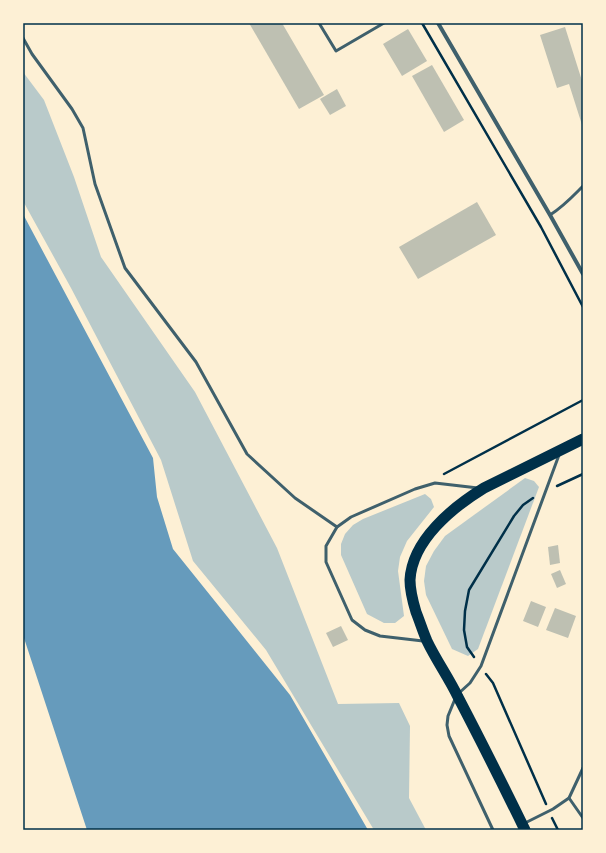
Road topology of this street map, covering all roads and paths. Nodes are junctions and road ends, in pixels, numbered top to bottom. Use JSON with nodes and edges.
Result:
{"nodes":[{"id":1,"x":319,"y":23,"type":"edge"},
{"id":2,"x":384,"y":23,"type":"edge"},
{"id":3,"x":422,"y":23,"type":"edge"},
{"id":4,"x":444,"y":23,"type":"edge"},
{"id":5,"x":439,"y":24,"type":"edge"},
{"id":6,"x":23,"y":38,"type":"edge"},
{"id":7,"x":583,"y":186,"type":"edge"},
{"id":8,"x":550,"y":215,"type":"junction"},
{"id":9,"x":583,"y":274,"type":"edge"},
{"id":10,"x":583,"y":307,"type":"edge"},
{"id":11,"x":583,"y":400,"type":"edge"},
{"id":12,"x":583,"y":440,"type":"edge"},
{"id":13,"x":560,"y":451,"type":"junction"},
{"id":14,"x":583,"y":474,"type":"edge"},
{"id":15,"x":435,"y":483,"type":"junction"},
{"id":16,"x":484,"y":488,"type":"junction"},
{"id":17,"x":546,"y":491,"type":"junction"},
{"id":18,"x":337,"y":527,"type":"junction"},
{"id":19,"x":428,"y":641,"type":"junction"},
{"id":20,"x":481,"y":666,"type":"junction"},
{"id":21,"x":457,"y":694,"type":"junction"},
{"id":22,"x":583,"y":768,"type":"edge"},
{"id":23,"x":569,"y":798,"type":"junction"},
{"id":24,"x":549,"y":811,"type":"junction"},
{"id":25,"x":583,"y":818,"type":"edge"},
{"id":26,"x":524,"y":827,"type":"edge"},
{"id":27,"x":493,"y":830,"type":"edge"},
{"id":28,"x":558,"y":830,"type":"edge"}],
"edges":[{"from":1,"to":2,"type":"lane"},
{"from":3,"to":10,"type":"path"},
{"from":4,"to":5,"type":"lane"},
{"from":5,"to":8,"type":"street"},
{"from":6,"to":18,"type":"lane"},
{"from":7,"to":8,"type":"lane"},
{"from":8,"to":9,"type":"street"},
{"from":11,"to":15,"type":"path"},
{"from":12,"to":13,"type":"highway"},
{"from":13,"to":16,"type":"highway"},
{"from":13,"to":17,"type":"lane"},
{"from":14,"to":17,"type":"path"},
{"from":15,"to":16,"type":"lane"},
{"from":15,"to":18,"type":"lane"},
{"from":16,"to":19,"type":"highway"},
{"from":17,"to":20,"type":"lane"},
{"from":17,"to":20,"type":"path"},
{"from":18,"to":19,"type":"lane"},
{"from":19,"to":21,"type":"highway"},
{"from":20,"to":21,"type":"lane"},
{"from":20,"to":24,"type":"path"},
{"from":21,"to":26,"type":"highway"},
{"from":21,"to":27,"type":"lane"},
{"from":22,"to":23,"type":"lane"},
{"from":23,"to":24,"type":"lane"},
{"from":23,"to":25,"type":"lane"},
{"from":24,"to":26,"type":"lane"},
{"from":24,"to":28,"type":"path"}]}
